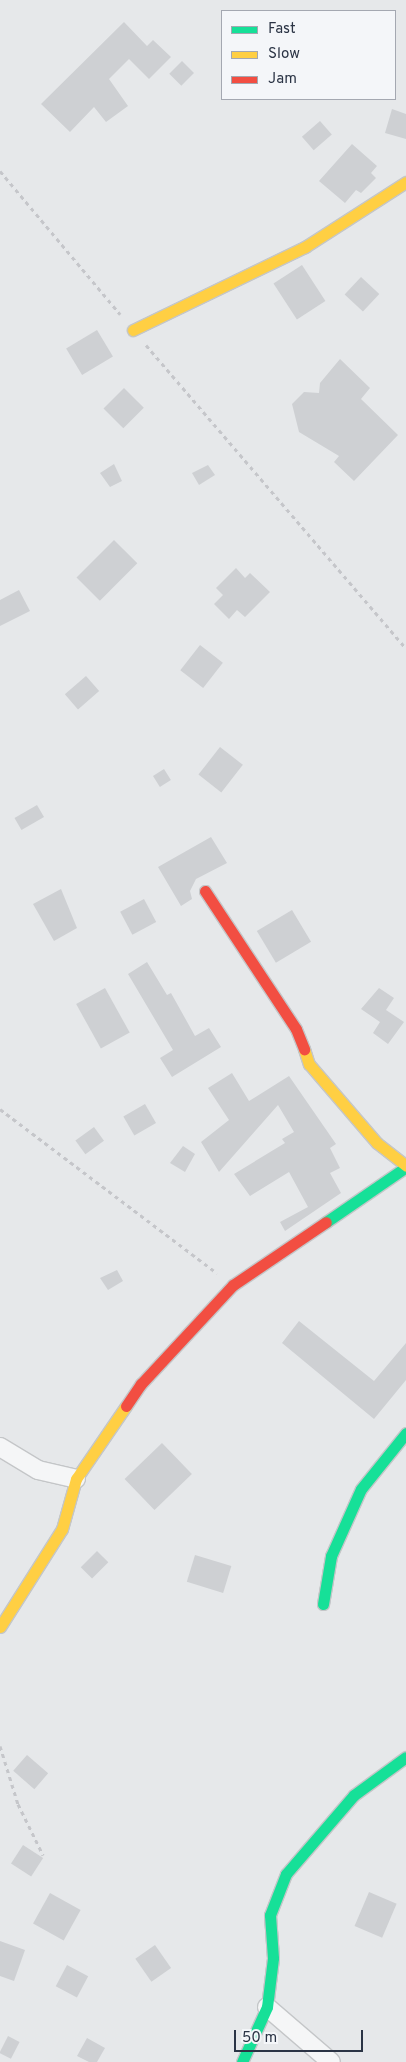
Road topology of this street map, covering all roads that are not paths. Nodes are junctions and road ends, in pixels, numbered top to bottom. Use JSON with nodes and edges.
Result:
{"nodes":[{"id":1,"x":406,"y":182,"type":"edge"},
{"id":2,"x":134,"y":330,"type":"road end"},
{"id":3,"x":205,"y":891,"type":"dead end"},
{"id":4,"x":406,"y":1167,"type":"edge"},
{"id":5,"x":406,"y":1433,"type":"edge"},
{"id":6,"x":0,"y":1447,"type":"edge"},
{"id":7,"x":76,"y":1479,"type":"junction"},
{"id":8,"x":323,"y":1604,"type":"dead end"},
{"id":9,"x":0,"y":1626,"type":"edge"},
{"id":10,"x":406,"y":1757,"type":"edge"},
{"id":11,"x":267,"y":2007,"type":"junction"},
{"id":12,"x":242,"y":2062,"type":"edge"},
{"id":13,"x":331,"y":2062,"type":"edge"}],
"edges":[{"from":1,"to":2,"type":"street"},
{"from":3,"to":4,"type":"street"},
{"from":4,"to":7,"type":"street"},
{"from":5,"to":8,"type":"street"},
{"from":6,"to":7,"type":"street"},
{"from":7,"to":9,"type":"street"},
{"from":10,"to":11,"type":"street"},
{"from":11,"to":12,"type":"street"},
{"from":11,"to":13,"type":"street"}]}
